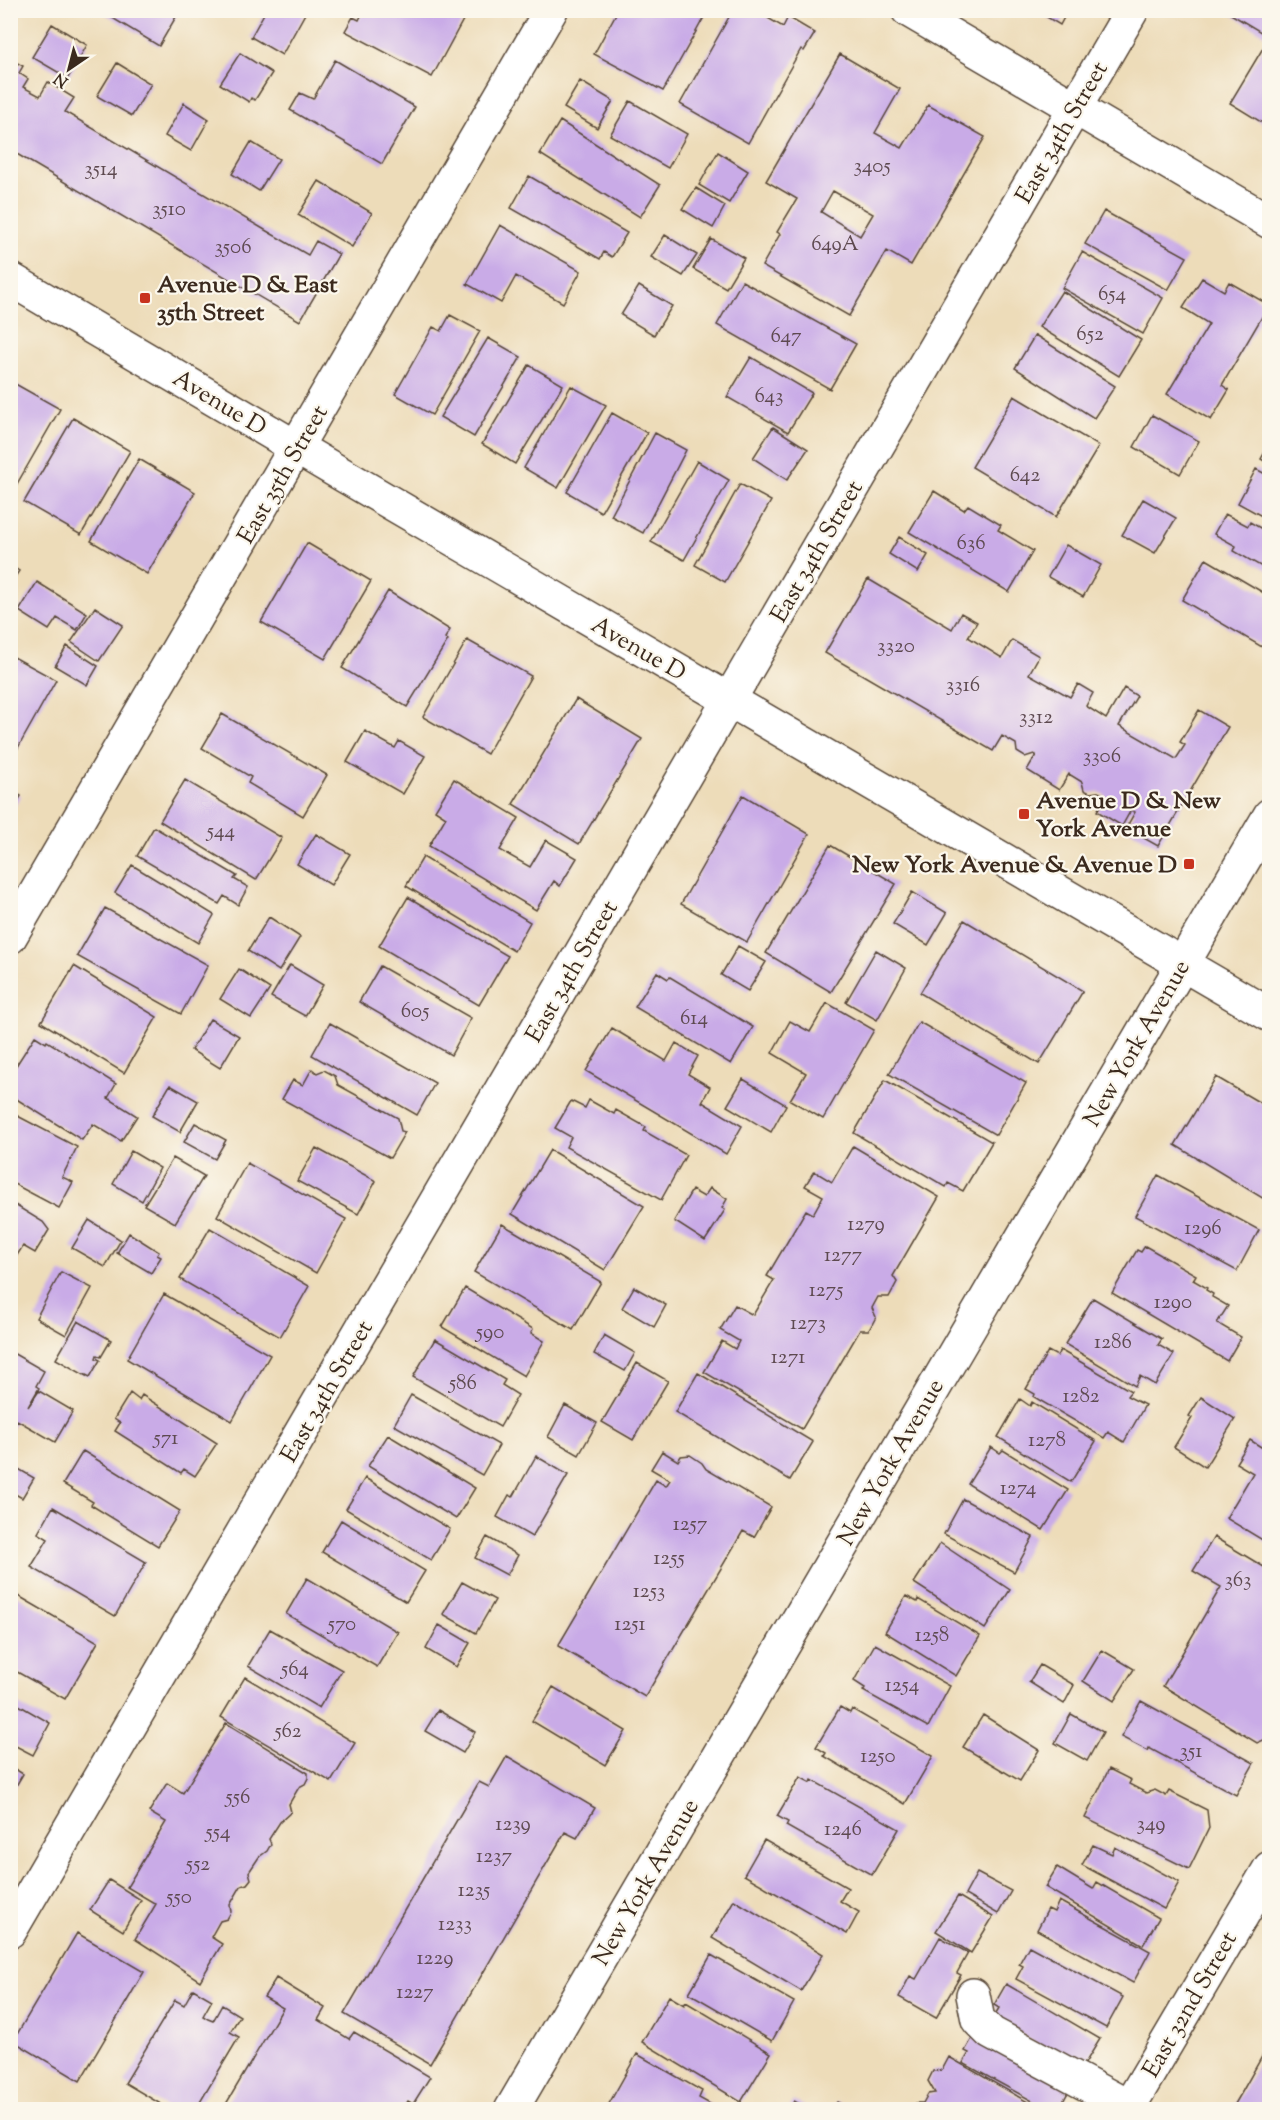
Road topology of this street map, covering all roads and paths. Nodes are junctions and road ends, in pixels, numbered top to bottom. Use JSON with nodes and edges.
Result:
{"nodes":[{"id":1,"x":551,"y":10,"type":"edge"},
{"id":2,"x":908,"y":10,"type":"edge"},
{"id":3,"x":1132,"y":10,"type":"edge"},
{"id":4,"x":1076,"y":109,"type":"junction"},
{"id":5,"x":1269,"y":222,"type":"edge"},
{"id":6,"x":10,"y":279,"type":"edge"},
{"id":7,"x":297,"y":448,"type":"junction"},
{"id":8,"x":729,"y":700,"type":"junction"},
{"id":9,"x":1269,"y":815,"type":"edge"},
{"id":10,"x":10,"y":937,"type":"edge"},
{"id":11,"x":1182,"y":964,"type":"junction"},
{"id":12,"x":1269,"y":1015,"type":"edge"},
{"id":13,"x":1269,"y":1868,"type":"edge"},
{"id":14,"x":10,"y":1931,"type":"edge"},
{"id":15,"x":973,"y":1995,"type":"dead end"},
{"id":16,"x":1128,"y":2108,"type":"edge"},
{"id":17,"x":511,"y":2109,"type":"edge"}],
"edges":[{"from":1,"to":7,"type":"street","name":"East 35th Street"},
{"from":2,"to":4,"type":"street"},
{"from":3,"to":4,"type":"street","name":"East 34th Street"},
{"from":4,"to":5,"type":"street"},
{"from":4,"to":8,"type":"street","name":"East 34th Street"},
{"from":6,"to":7,"type":"street","name":"Avenue D"},
{"from":7,"to":8,"type":"street","name":"Avenue D"},
{"from":7,"to":10,"type":"street","name":"East 35th Street"},
{"from":8,"to":11,"type":"street","name":"Avenue D"},
{"from":8,"to":14,"type":"street","name":"East 34th Street"},
{"from":9,"to":11,"type":"street","name":"New York Avenue"},
{"from":11,"to":12,"type":"street","name":"Avenue D"},
{"from":11,"to":17,"type":"street","name":"New York Avenue"},
{"from":13,"to":16,"type":"street","name":"East 32nd Street"},
{"from":15,"to":16,"type":"street"}]}
